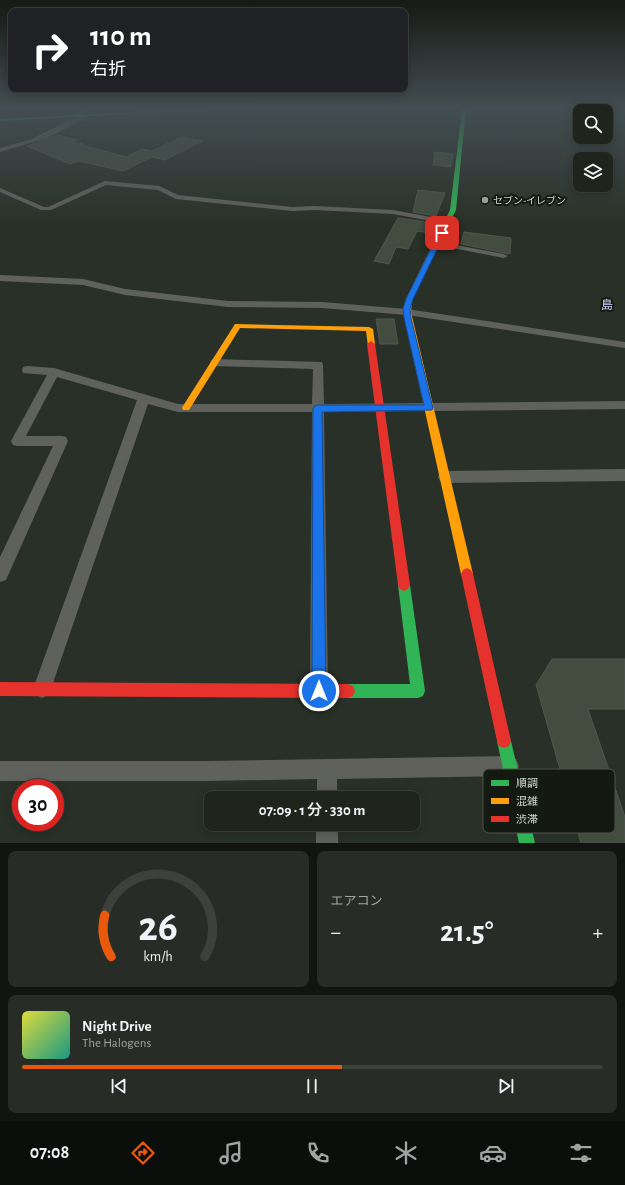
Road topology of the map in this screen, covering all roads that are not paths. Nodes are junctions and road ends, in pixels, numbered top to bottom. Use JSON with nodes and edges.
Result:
{"nodes":[{"id":1,"x":460,"y":148,"type":"edge"},
{"id":2,"x":0,"y":190,"type":"edge"},
{"id":3,"x":447,"y":222,"type":"junction"},
{"id":4,"x":437,"y":243,"type":"junction"},
{"id":5,"x":504,"y":256,"type":"dead end"},
{"id":6,"x":0,"y":278,"type":"edge"},
{"id":7,"x":407,"y":312,"type":"junction"},
{"id":8,"x":625,"y":345,"type":"edge"},
{"id":9,"x":214,"y":363,"type":"junction"},
{"id":10,"x":27,"y":370,"type":"dead end"},
{"id":11,"x":54,"y":372,"type":"junction"},
{"id":12,"x":144,"y":398,"type":"junction"},
{"id":13,"x":625,"y":405,"type":"edge"},
{"id":14,"x":186,"y":408,"type":"junction"},
{"id":15,"x":317,"y":408,"type":"junction"},
{"id":16,"x":380,"y":408,"type":"junction"},
{"id":17,"x":429,"y":408,"type":"junction"},
{"id":18,"x":625,"y":475,"type":"edge"},
{"id":19,"x":445,"y":477,"type":"junction"},
{"id":20,"x":0,"y":574,"type":"edge"},
{"id":21,"x":0,"y":689,"type":"edge"},
{"id":22,"x":42,"y":689,"type":"junction"},
{"id":23,"x":319,"y":691,"type":"junction"},
{"id":24,"x":509,"y":766,"type":"junction"},
{"id":25,"x":327,"y":769,"type":"junction"},
{"id":26,"x":510,"y":769,"type":"edge"},
{"id":27,"x":0,"y":771,"type":"edge"},
{"id":28,"x":327,"y":791,"type":"edge"},
{"id":29,"x":327,"y":831,"type":"edge"},
{"id":30,"x":525,"y":833,"type":"edge"},
{"id":31,"x":327,"y":843,"type":"edge"},
{"id":32,"x":527,"y":843,"type":"edge"}],
"edges":[{"from":1,"to":3,"type":"main road"},
{"from":2,"to":3,"type":"street"},
{"from":3,"to":4,"type":"main road"},
{"from":4,"to":5,"type":"street"},
{"from":4,"to":7,"type":"main road"},
{"from":6,"to":7,"type":"street"},
{"from":7,"to":8,"type":"street"},
{"from":7,"to":17,"type":"main road"},
{"from":9,"to":14,"type":"main road"},
{"from":9,"to":15,"type":"street"},
{"from":9,"to":16,"type":"main road"},
{"from":10,"to":11,"type":"street"},
{"from":11,"to":12,"type":"street"},
{"from":11,"to":20,"type":"street"},
{"from":12,"to":14,"type":"street"},
{"from":12,"to":22,"type":"street"},
{"from":13,"to":17,"type":"street"},
{"from":14,"to":15,"type":"street"},
{"from":15,"to":16,"type":"street"},
{"from":15,"to":23,"type":"street"},
{"from":16,"to":17,"type":"street"},
{"from":16,"to":23,"type":"main road"},
{"from":17,"to":19,"type":"main road"},
{"from":18,"to":19,"type":"street"},
{"from":19,"to":24,"type":"main road"},
{"from":21,"to":22,"type":"main road"},
{"from":22,"to":23,"type":"main road"},
{"from":24,"to":25,"type":"street"},
{"from":24,"to":26,"type":"main road"},
{"from":25,"to":27,"type":"street"},
{"from":25,"to":28,"type":"street"},
{"from":29,"to":31,"type":"street"},
{"from":30,"to":32,"type":"main road"}]}
